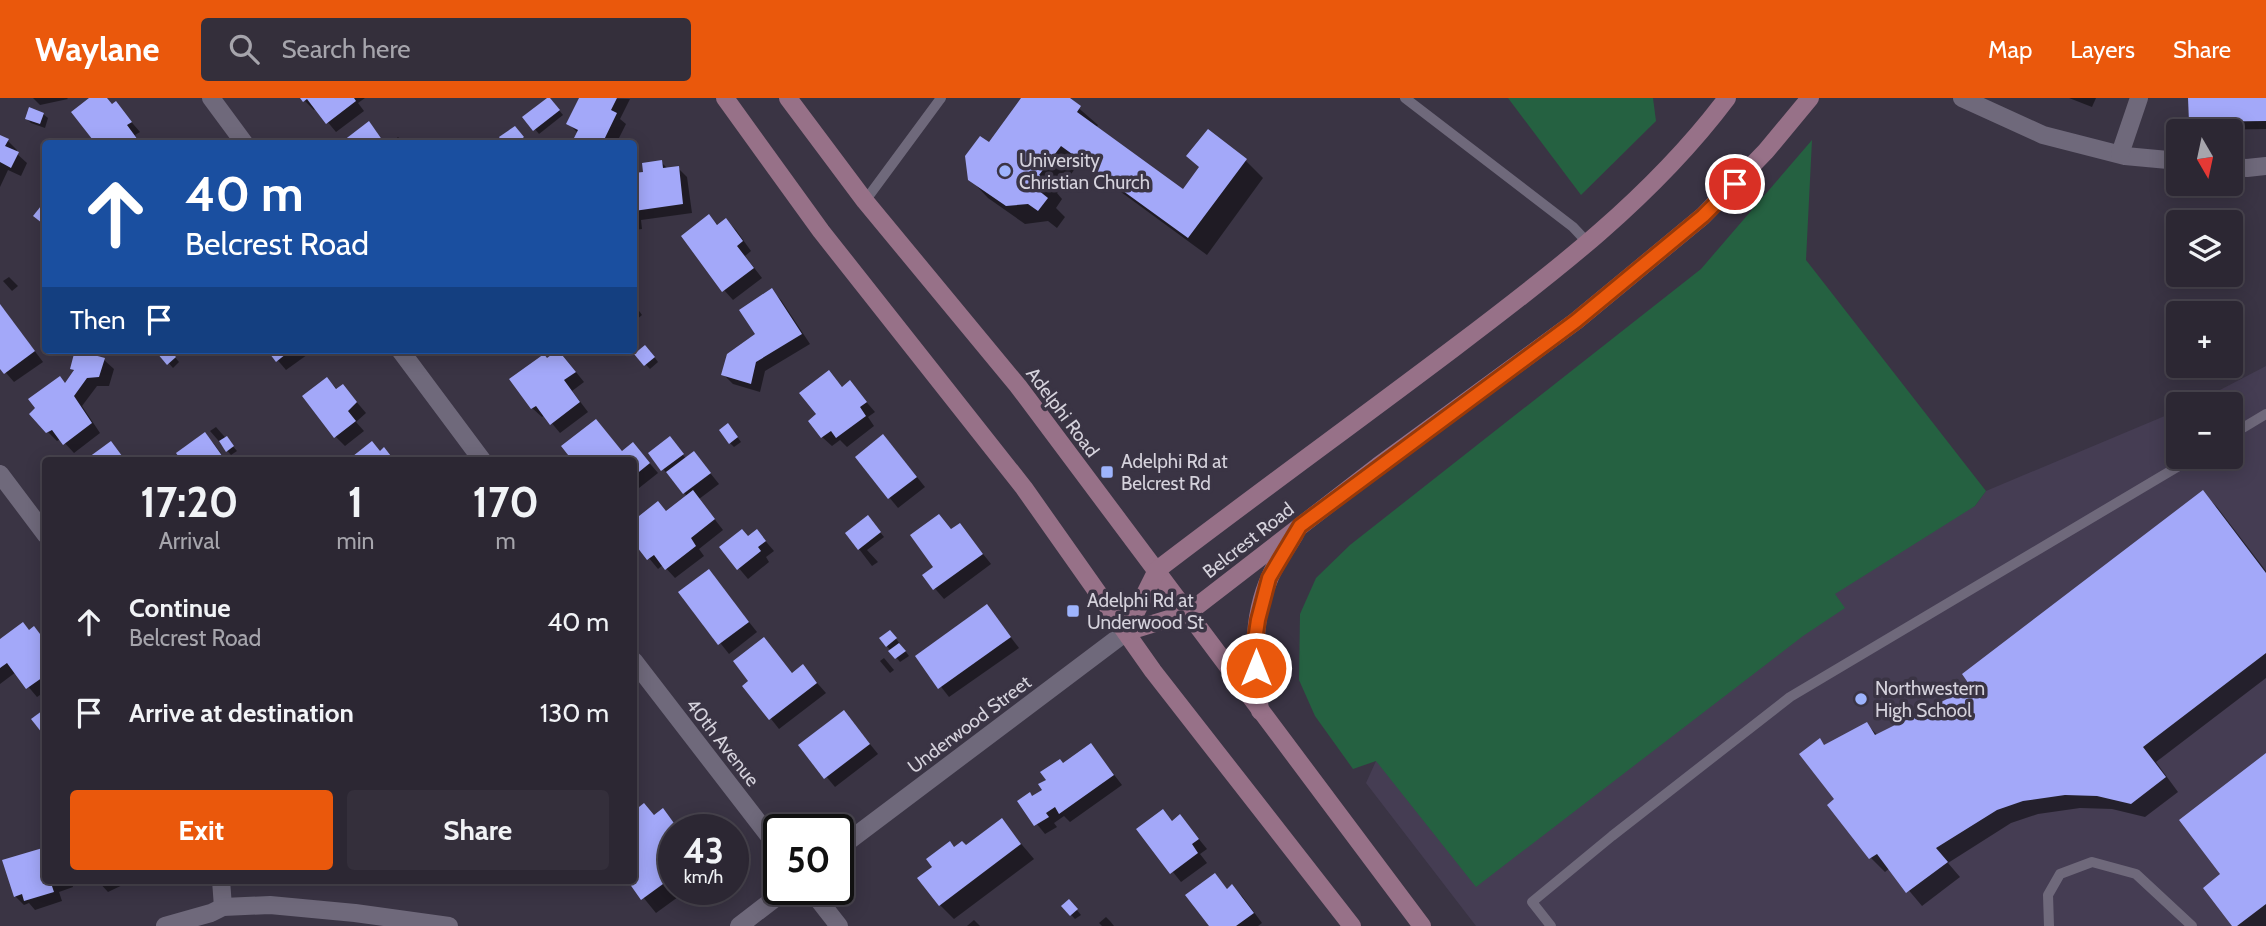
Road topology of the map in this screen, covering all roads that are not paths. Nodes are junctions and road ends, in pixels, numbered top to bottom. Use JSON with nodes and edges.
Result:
{"nodes":[{"id":1,"x":211,"y":98,"type":"edge"},
{"id":2,"x":725,"y":98,"type":"edge"},
{"id":3,"x":788,"y":98,"type":"edge"},
{"id":4,"x":941,"y":98,"type":"edge"},
{"id":5,"x":1405,"y":98,"type":"edge"},
{"id":6,"x":1727,"y":98,"type":"edge"},
{"id":7,"x":1810,"y":98,"type":"edge"},
{"id":8,"x":1962,"y":98,"type":"edge"},
{"id":9,"x":2139,"y":98,"type":"edge"},
{"id":10,"x":242,"y":140,"type":"edge"},
{"id":11,"x":2120,"y":154,"type":"junction"},
{"id":12,"x":2166,"y":159,"type":"edge"},
{"id":13,"x":2266,"y":166,"type":"edge"},
{"id":14,"x":2244,"y":168,"type":"edge"},
{"id":15,"x":865,"y":201,"type":"junction"},
{"id":16,"x":1587,"y":242,"type":"junction"},
{"id":17,"x":403,"y":354,"type":"edge"},
{"id":18,"x":2266,"y":415,"type":"edge"},
{"id":19,"x":2243,"y":428,"type":"edge"},
{"id":20,"x":480,"y":457,"type":"edge"},
{"id":21,"x":2174,"y":469,"type":"edge"},
{"id":22,"x":0,"y":474,"type":"edge"},
{"id":23,"x":1300,"y":526,"type":"junction"},
{"id":24,"x":42,"y":530,"type":"edge"},
{"id":25,"x":1157,"y":570,"type":"junction"},
{"id":26,"x":1188,"y":613,"type":"junction"},
{"id":27,"x":1126,"y":632,"type":"junction"},
{"id":28,"x":637,"y":665,"type":"edge"},
{"id":29,"x":1260,"y":711,"type":"junction"},
{"id":30,"x":763,"y":828,"type":"edge"},
{"id":31,"x":854,"y":837,"type":"edge"},
{"id":32,"x":221,"y":884,"type":"edge"},
{"id":33,"x":766,"y":905,"type":"edge"},
{"id":34,"x":823,"y":905,"type":"edge"},
{"id":35,"x":223,"y":907,"type":"junction"},
{"id":36,"x":165,"y":926,"type":"edge"},
{"id":37,"x":449,"y":926,"type":"edge"},
{"id":38,"x":739,"y":926,"type":"edge"},
{"id":39,"x":839,"y":926,"type":"edge"},
{"id":40,"x":1352,"y":926,"type":"edge"},
{"id":41,"x":1422,"y":926,"type":"edge"},
{"id":42,"x":1551,"y":926,"type":"edge"},
{"id":43,"x":2049,"y":926,"type":"edge"},
{"id":44,"x":2192,"y":926,"type":"edge"}],
"edges":[{"from":1,"to":10,"type":"street"},
{"from":2,"to":27,"type":"main road"},
{"from":3,"to":15,"type":"main road","name":"Adelphi Road"},
{"from":4,"to":15,"type":"lane"},
{"from":5,"to":16,"type":"lane"},
{"from":6,"to":16,"type":"main road","name":"Belcrest Road"},
{"from":7,"to":23,"type":"main road","name":"Belcrest Road"},
{"from":8,"to":11,"type":"street"},
{"from":9,"to":11,"type":"street"},
{"from":11,"to":12,"type":"street"},
{"from":13,"to":14,"type":"street"},
{"from":15,"to":25,"type":"main road","name":"Adelphi Road"},
{"from":16,"to":25,"type":"main road","name":"Belcrest Road"},
{"from":17,"to":20,"type":"street"},
{"from":18,"to":19,"type":"lane"},
{"from":21,"to":42,"type":"lane"},
{"from":22,"to":24,"type":"street"},
{"from":23,"to":26,"type":"main road","name":"Belcrest Road"},
{"from":23,"to":29,"type":"main road"},
{"from":25,"to":26,"type":"main road","name":"Adelphi Road"},
{"from":25,"to":27,"type":"main road","name":"Belcrest Road"},
{"from":26,"to":27,"type":"main road","name":"Belcrest Road"},
{"from":26,"to":29,"type":"main road","name":"Adelphi Road"},
{"from":27,"to":31,"type":"street","name":"Underwood Street"},
{"from":27,"to":40,"type":"main road"},
{"from":28,"to":30,"type":"street","name":"40th Avenue"},
{"from":29,"to":41,"type":"main road","name":"Adelphi Road"},
{"from":32,"to":35,"type":"street"},
{"from":33,"to":38,"type":"street"},
{"from":34,"to":39,"type":"street"},
{"from":35,"to":36,"type":"street"},
{"from":35,"to":37,"type":"street"},
{"from":43,"to":44,"type":"lane"}]}
